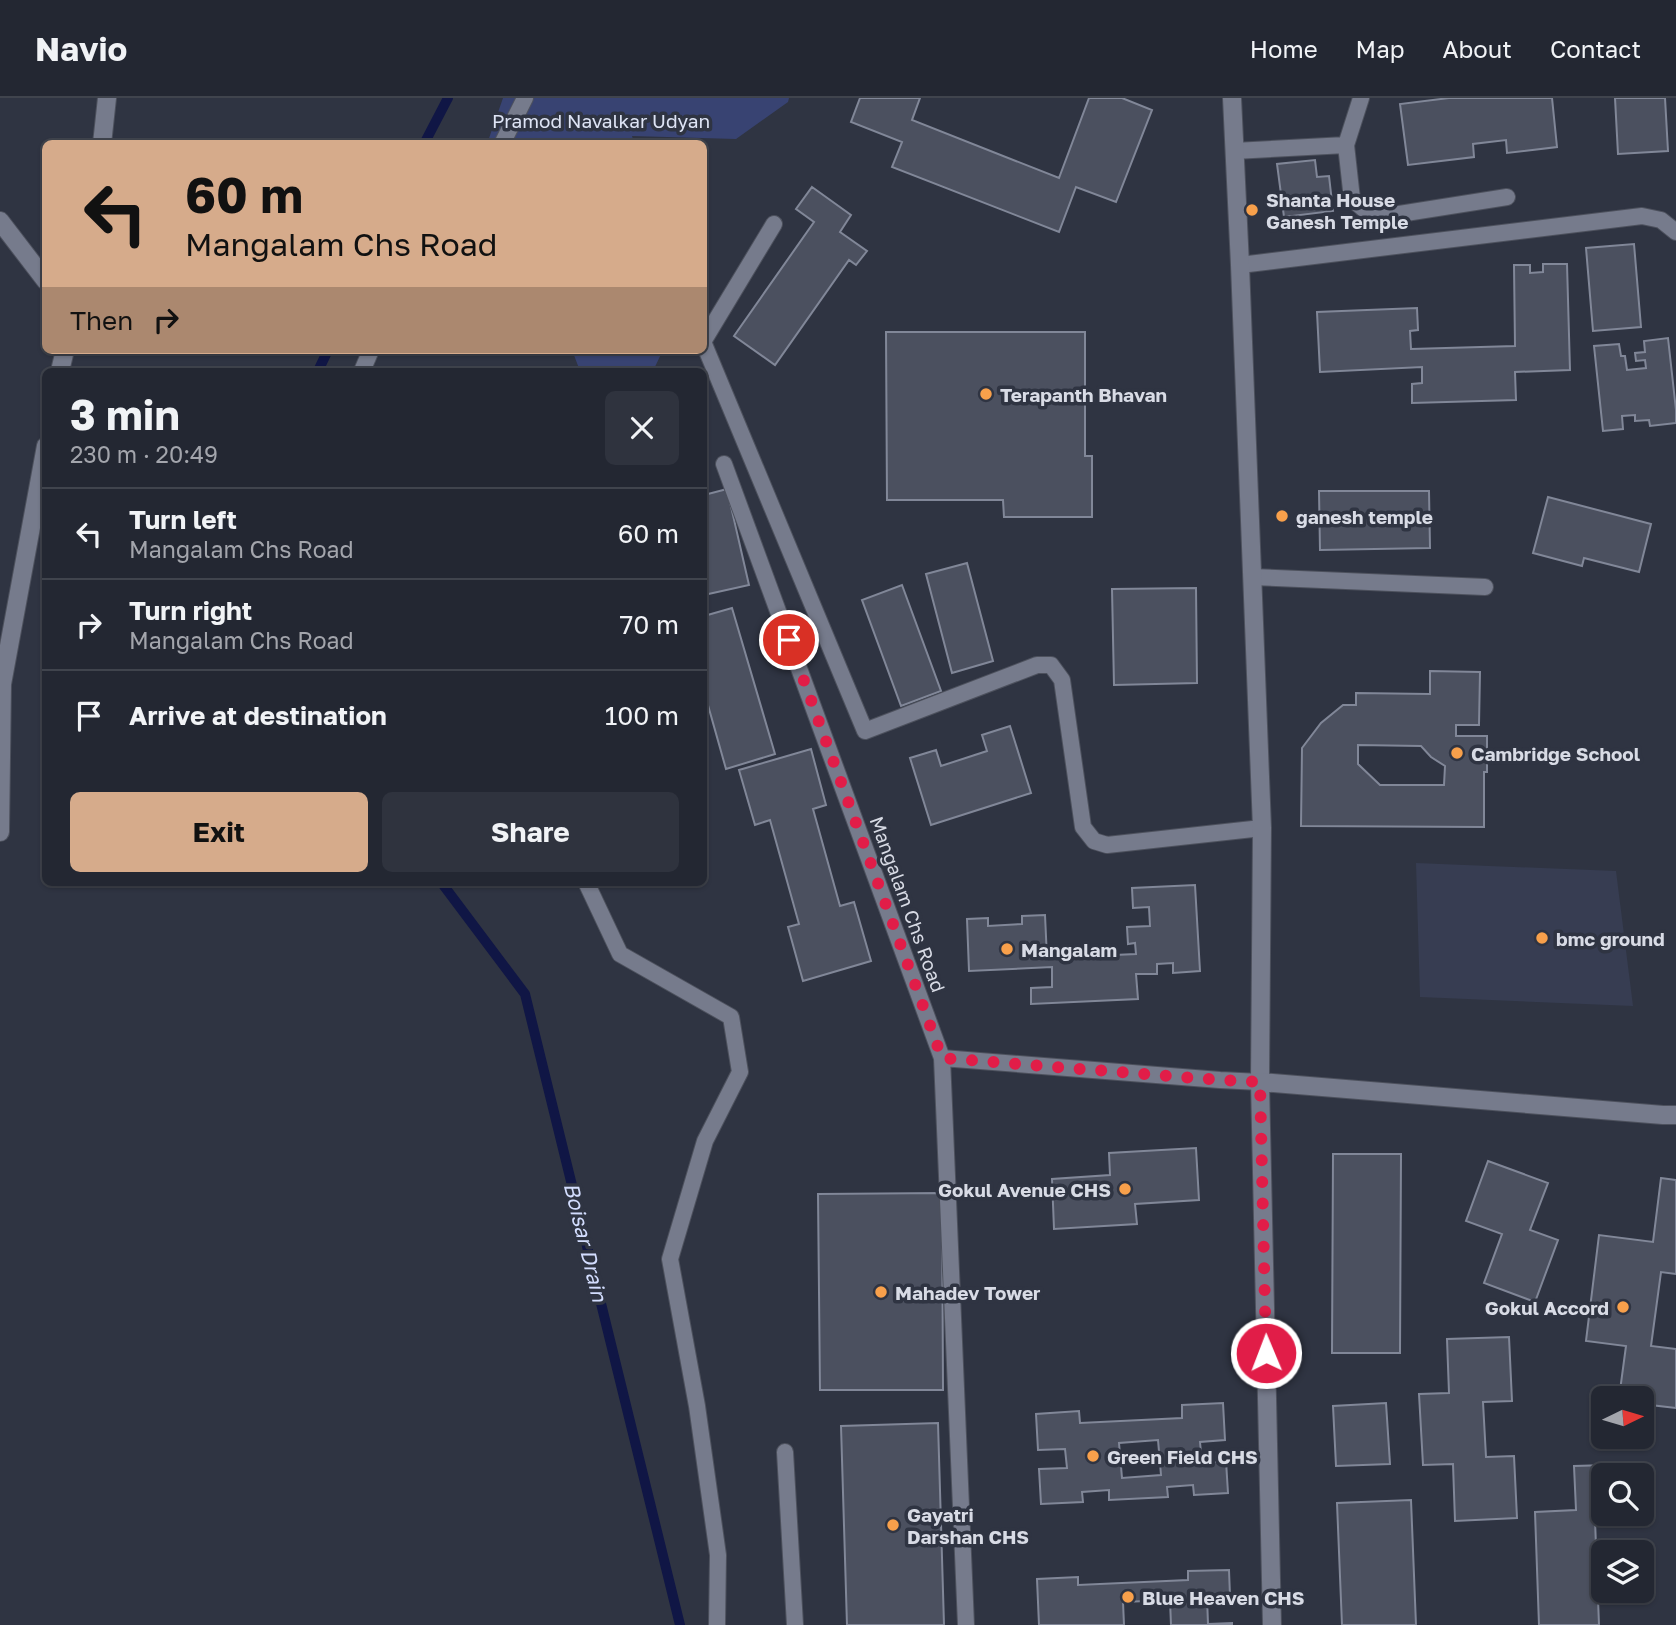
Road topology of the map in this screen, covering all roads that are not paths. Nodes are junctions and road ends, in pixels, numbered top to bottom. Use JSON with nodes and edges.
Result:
{"nodes":[{"id":1,"x":107,"y":98,"type":"edge"},
{"id":2,"x":525,"y":98,"type":"edge"},
{"id":3,"x":1231,"y":98,"type":"edge"},
{"id":4,"x":1361,"y":98,"type":"edge"},
{"id":5,"x":102,"y":140,"type":"edge"},
{"id":6,"x":504,"y":140,"type":"edge"},
{"id":7,"x":1346,"y":145,"type":"junction"},
{"id":8,"x":1234,"y":151,"type":"junction"},
{"id":9,"x":1507,"y":197,"type":"dead end"},
{"id":10,"x":0,"y":220,"type":"edge"},
{"id":11,"x":774,"y":224,"type":"dead end"},
{"id":12,"x":1676,"y":232,"type":"edge"},
{"id":13,"x":1240,"y":265,"type":"junction"},
{"id":14,"x":42,"y":276,"type":"edge"},
{"id":15,"x":707,"y":337,"type":"edge"},
{"id":16,"x":707,"y":349,"type":"edge"},
{"id":17,"x":724,"y":464,"type":"dead end"},
{"id":18,"x":42,"y":467,"type":"edge"},
{"id":19,"x":1252,"y":577,"type":"junction"},
{"id":20,"x":1485,"y":587,"type":"dead end"},
{"id":21,"x":1,"y":683,"type":"edge"},
{"id":22,"x":1262,"y":828,"type":"junction"},
{"id":23,"x":0,"y":832,"type":"edge"},
{"id":24,"x":588,"y":886,"type":"edge"},
{"id":25,"x":942,"y":1058,"type":"junction"},
{"id":26,"x":1260,"y":1082,"type":"junction"},
{"id":27,"x":1676,"y":1115,"type":"edge"},
{"id":28,"x":785,"y":1452,"type":"dead end"},
{"id":29,"x":718,"y":1625,"type":"edge"},
{"id":30,"x":795,"y":1625,"type":"edge"},
{"id":31,"x":966,"y":1625,"type":"edge"},
{"id":32,"x":1272,"y":1625,"type":"edge"}],
"edges":[{"from":1,"to":5,"type":"street"},
{"from":2,"to":6,"type":"lane"},
{"from":3,"to":8,"type":"street"},
{"from":4,"to":7,"type":"lane"},
{"from":7,"to":8,"type":"lane"},
{"from":7,"to":9,"type":"lane"},
{"from":8,"to":13,"type":"street"},
{"from":10,"to":14,"type":"street"},
{"from":11,"to":15,"type":"lane"},
{"from":12,"to":13,"type":"lane"},
{"from":13,"to":19,"type":"street"},
{"from":16,"to":22,"type":"lane"},
{"from":17,"to":25,"type":"lane","name":"Mangalam Chs Road"},
{"from":18,"to":21,"type":"street"},
{"from":19,"to":20,"type":"lane"},
{"from":19,"to":22,"type":"street"},
{"from":21,"to":23,"type":"street"},
{"from":22,"to":26,"type":"street"},
{"from":24,"to":29,"type":"lane"},
{"from":25,"to":26,"type":"lane"},
{"from":25,"to":31,"type":"lane","name":"Mangalam Chs Road"},
{"from":26,"to":27,"type":"street"},
{"from":26,"to":32,"type":"street"},
{"from":28,"to":30,"type":"lane"}]}
